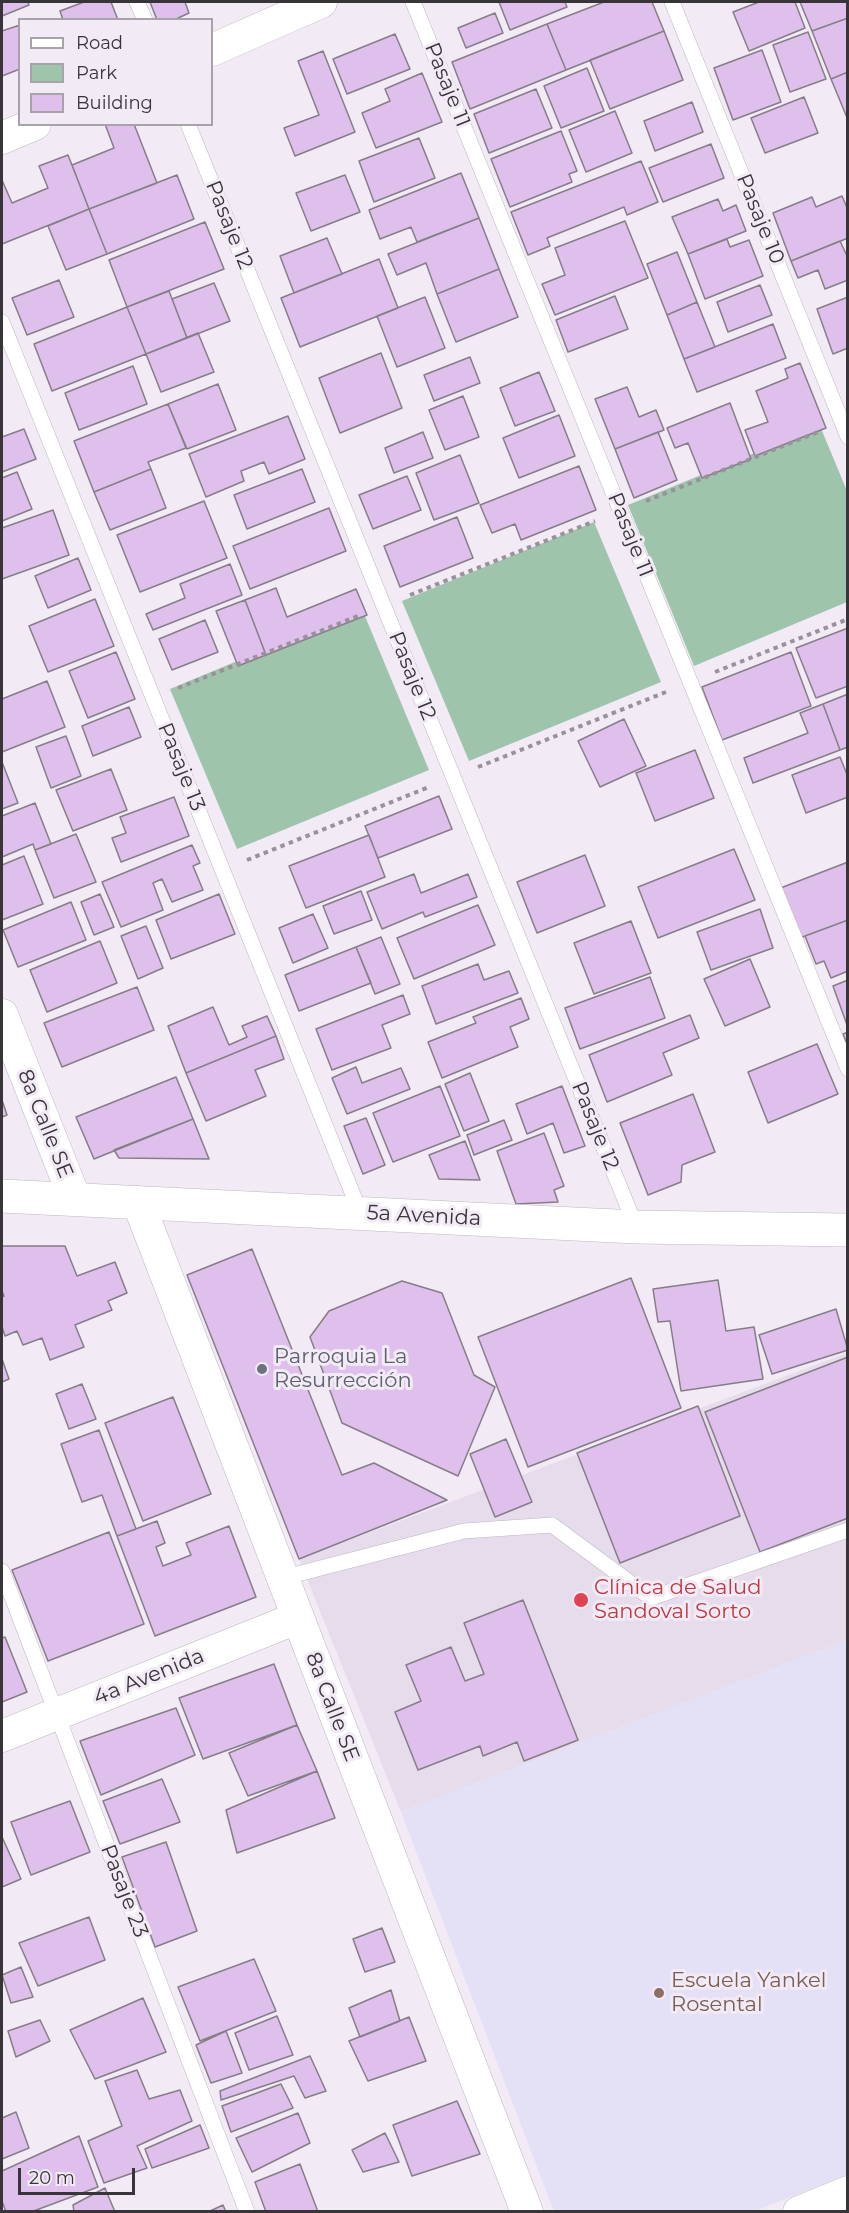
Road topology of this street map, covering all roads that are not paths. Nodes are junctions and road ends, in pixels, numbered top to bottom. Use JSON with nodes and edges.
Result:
{"nodes":[{"id":1,"x":137,"y":2,"type":"edge"},
{"id":2,"x":321,"y":2,"type":"edge"},
{"id":3,"x":413,"y":2,"type":"edge"},
{"id":4,"x":672,"y":2,"type":"edge"},
{"id":5,"x":144,"y":18,"type":"edge"},
{"id":6,"x":213,"y":50,"type":"edge"},
{"id":7,"x":30,"y":126,"type":"edge"},
{"id":8,"x":189,"y":126,"type":"edge"},
{"id":9,"x":2,"y":138,"type":"edge"},
{"id":10,"x":2,"y":322,"type":"edge"},
{"id":11,"x":845,"y":430,"type":"edge"},
{"id":12,"x":2,"y":1015,"type":"edge"},
{"id":13,"x":848,"y":1069,"type":"edge"},
{"id":14,"x":2,"y":1196,"type":"edge"},
{"id":15,"x":75,"y":1199,"type":"junction"},
{"id":16,"x":138,"y":1202,"type":"junction"},
{"id":17,"x":360,"y":1212,"type":"junction"},
{"id":18,"x":636,"y":1227,"type":"junction"},
{"id":19,"x":848,"y":1230,"type":"edge"},
{"id":20,"x":848,"y":1530,"type":"edge"},
{"id":21,"x":2,"y":1571,"type":"edge"},
{"id":22,"x":282,"y":1578,"type":"junction"},
{"id":23,"x":297,"y":1618,"type":"junction"},
{"id":24,"x":56,"y":1714,"type":"junction"},
{"id":25,"x":2,"y":1736,"type":"edge"},
{"id":26,"x":848,"y":2192,"type":"edge"},
{"id":27,"x":808,"y":2210,"type":"edge"},
{"id":28,"x":247,"y":2211,"type":"edge"},
{"id":29,"x":527,"y":2211,"type":"edge"}],
"edges":[{"from":1,"to":5,"type":"lane"},
{"from":2,"to":6,"type":"street"},
{"from":3,"to":13,"type":"lane","name":"Pasaje 11"},
{"from":4,"to":11,"type":"lane","name":"Pasaje 10"},
{"from":7,"to":9,"type":"street"},
{"from":8,"to":18,"type":"lane","name":"Pasaje 12"},
{"from":10,"to":17,"type":"lane","name":"Pasaje 13"},
{"from":12,"to":15,"type":"street","name":"8a Calle SE"},
{"from":14,"to":15,"type":"street","name":"5a Avenida"},
{"from":15,"to":16,"type":"street","name":"5a Avenida"},
{"from":16,"to":17,"type":"street","name":"5a Avenida"},
{"from":16,"to":22,"type":"street","name":"8a Calle SE"},
{"from":17,"to":18,"type":"street","name":"5a Avenida"},
{"from":18,"to":19,"type":"street","name":"5a Avenida"},
{"from":20,"to":22,"type":"lane"},
{"from":21,"to":24,"type":"lane","name":"Pasaje 23"},
{"from":22,"to":23,"type":"street","name":"8a Calle SE"},
{"from":23,"to":24,"type":"street","name":"4a Avenida"},
{"from":23,"to":29,"type":"street","name":"8a Calle SE"},
{"from":24,"to":25,"type":"street","name":"4a Avenida"},
{"from":24,"to":28,"type":"lane","name":"Pasaje 23"},
{"from":26,"to":27,"type":"street"}]}
